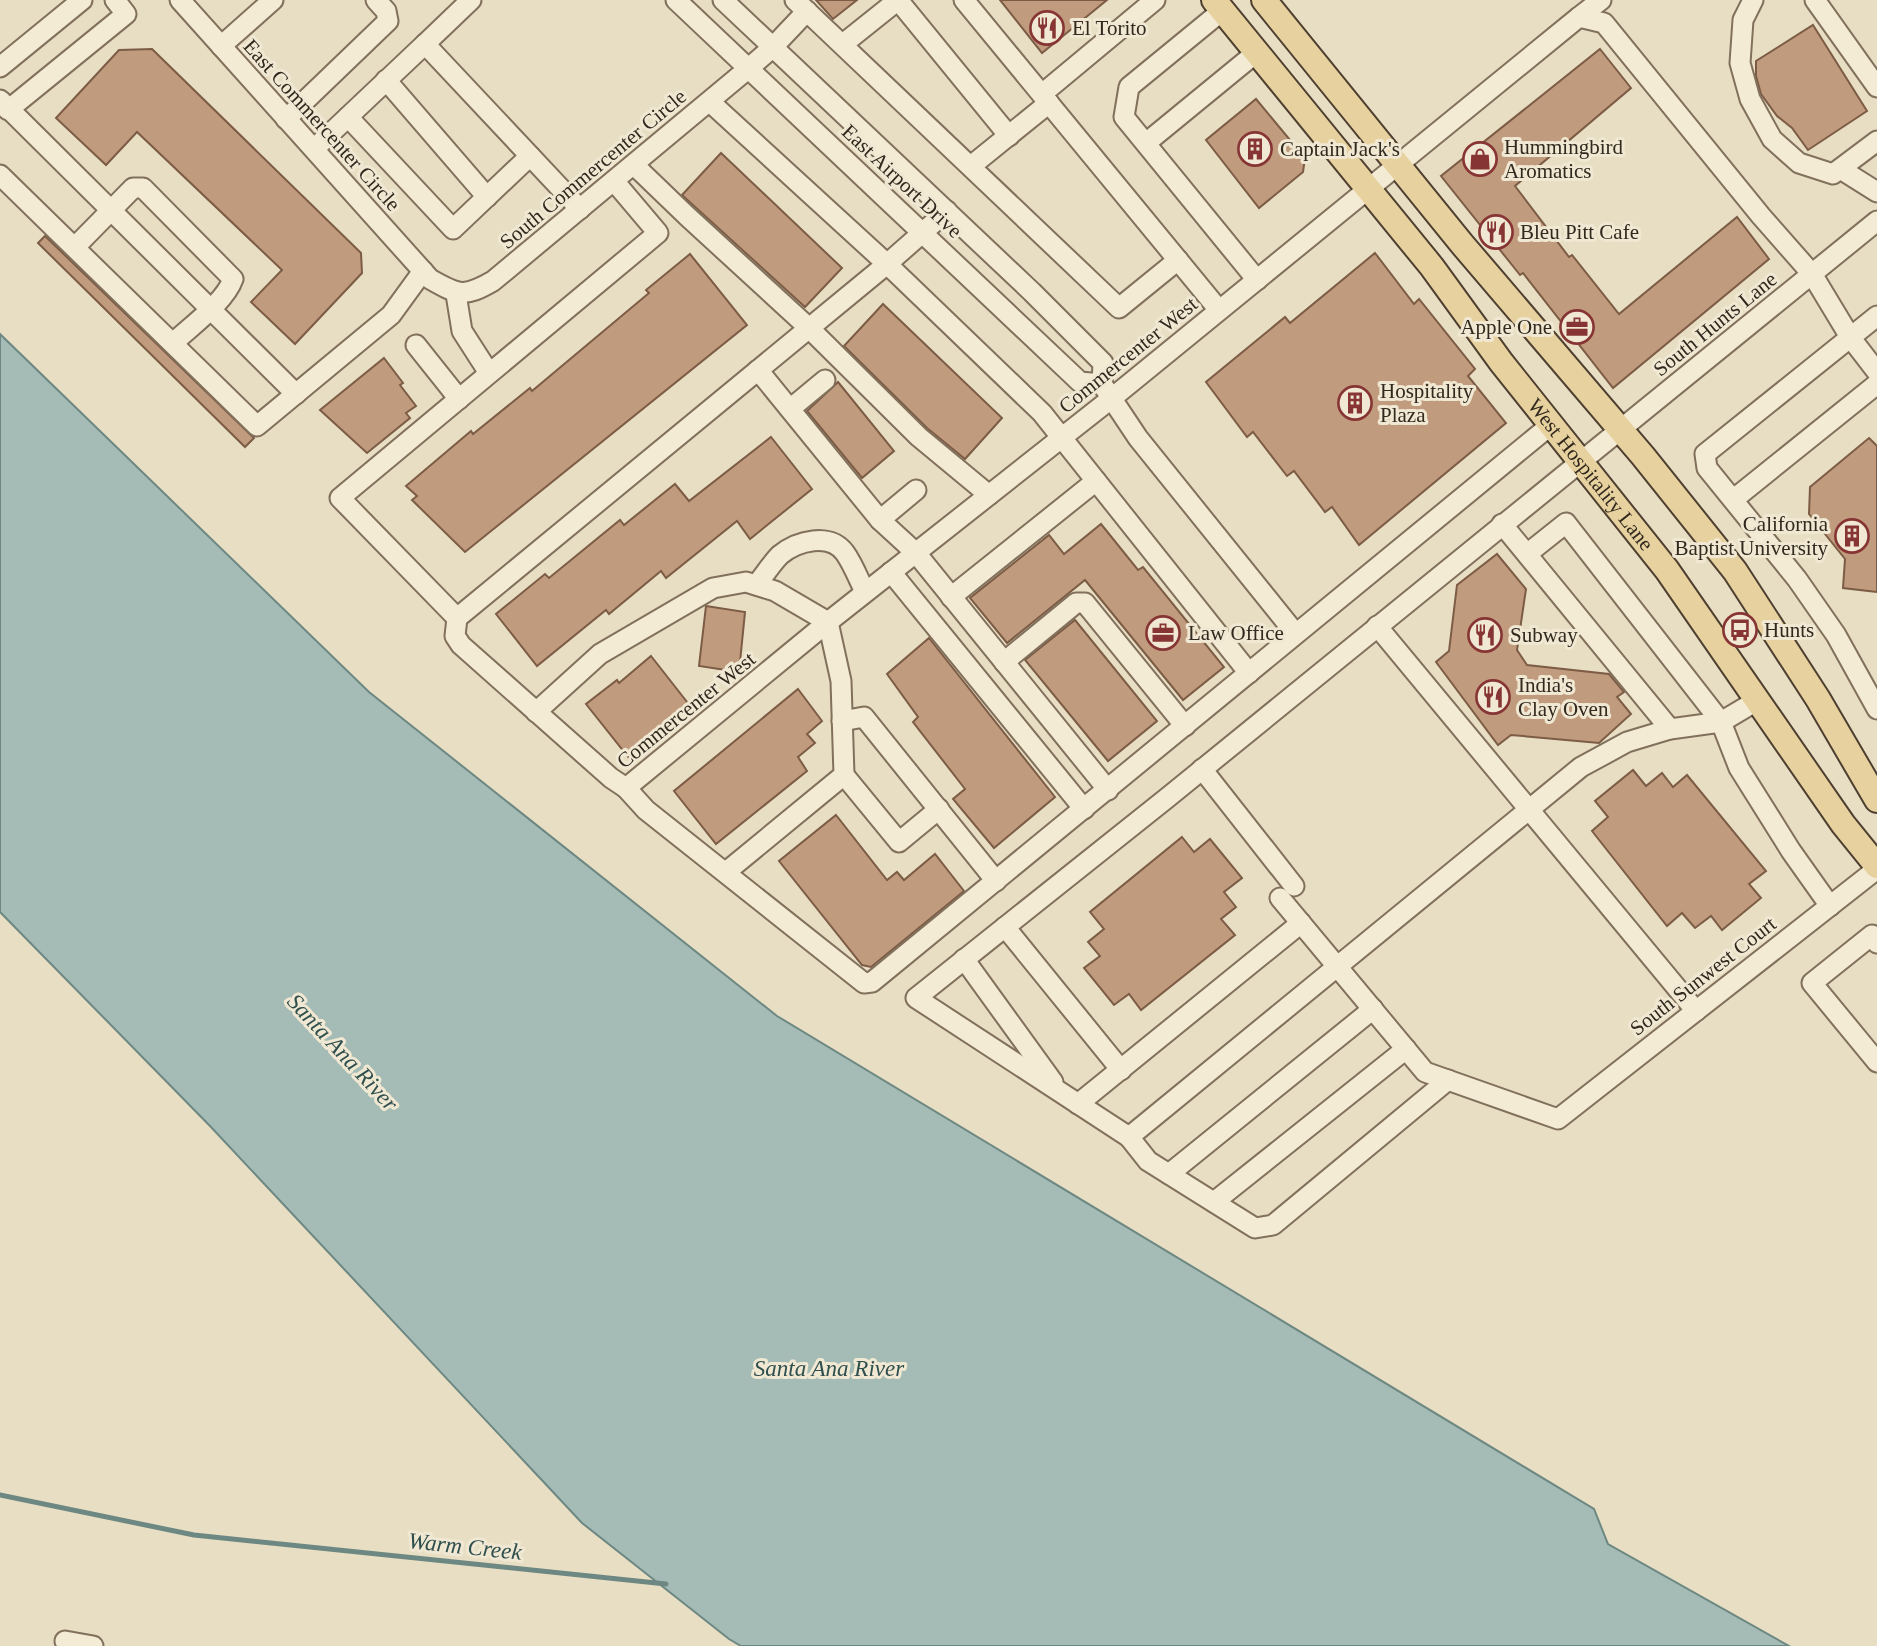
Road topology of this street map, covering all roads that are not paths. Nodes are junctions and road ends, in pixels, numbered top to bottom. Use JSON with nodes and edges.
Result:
{"nodes":[{"id":1,"x":82,"y":0,"type":"edge"},
{"id":2,"x":115,"y":0,"type":"edge"},
{"id":3,"x":180,"y":0,"type":"edge"},
{"id":4,"x":273,"y":0,"type":"edge"},
{"id":5,"x":376,"y":0,"type":"edge"},
{"id":6,"x":471,"y":0,"type":"edge"},
{"id":7,"x":676,"y":0,"type":"edge"},
{"id":8,"x":723,"y":0,"type":"edge"},
{"id":9,"x":898,"y":0,"type":"edge"},
{"id":10,"x":964,"y":0,"type":"edge"},
{"id":11,"x":1155,"y":0,"type":"edge"},
{"id":12,"x":1264,"y":0,"type":"edge"},
{"id":13,"x":1601,"y":0,"type":"edge"},
{"id":14,"x":1754,"y":0,"type":"edge"},
{"id":15,"x":1815,"y":0,"type":"edge"},
{"id":16,"x":1219,"y":5,"type":"edge"},
{"id":17,"x":801,"y":6,"type":"edge"},
{"id":18,"x":1579,"y":18,"type":"junction"},
{"id":19,"x":425,"y":44,"type":"junction"},
{"id":20,"x":843,"y":44,"type":"junction"},
{"id":21,"x":221,"y":46,"type":"junction"},
{"id":22,"x":773,"y":47,"type":"junction"},
{"id":23,"x":1257,"y":52,"type":"junction"},
{"id":24,"x":0,"y":67,"type":"edge"},
{"id":25,"x":749,"y":68,"type":"junction"},
{"id":26,"x":386,"y":80,"type":"junction"},
{"id":27,"x":1877,"y":87,"type":"edge"},
{"id":28,"x":1045,"y":99,"type":"junction"},
{"id":29,"x":710,"y":102,"type":"junction"},
{"id":30,"x":4,"y":105,"type":"edge"},
{"id":31,"x":348,"y":117,"type":"junction"},
{"id":32,"x":286,"y":119,"type":"junction"},
{"id":33,"x":1009,"y":136,"type":"junction"},
{"id":34,"x":1877,"y":141,"type":"edge"},
{"id":35,"x":1146,"y":143,"type":"junction"},
{"id":36,"x":314,"y":149,"type":"junction"},
{"id":37,"x":530,"y":156,"type":"junction"},
{"id":38,"x":634,"y":165,"type":"junction"},
{"id":39,"x":1398,"y":165,"type":"junction"},
{"id":40,"x":971,"y":166,"type":"junction"},
{"id":41,"x":1842,"y":170,"type":"junction"},
{"id":42,"x":0,"y":175,"type":"edge"},
{"id":43,"x":614,"y":181,"type":"junction"},
{"id":44,"x":1369,"y":189,"type":"junction"},
{"id":45,"x":1877,"y":192,"type":"edge"},
{"id":46,"x":487,"y":197,"type":"junction"},
{"id":47,"x":580,"y":209,"type":"junction"},
{"id":48,"x":111,"y":211,"type":"junction"},
{"id":49,"x":947,"y":211,"type":"junction"},
{"id":50,"x":1877,"y":221,"type":"edge"},
{"id":51,"x":923,"y":232,"type":"junction"},
{"id":52,"x":75,"y":247,"type":"junction"},
{"id":53,"x":1178,"y":260,"type":"junction"},
{"id":54,"x":887,"y":264,"type":"junction"},
{"id":55,"x":1812,"y":274,"type":"junction"},
{"id":56,"x":426,"y":275,"type":"junction"},
{"id":57,"x":1257,"y":280,"type":"junction"},
{"id":58,"x":456,"y":294,"type":"junction"},
{"id":59,"x":211,"y":309,"type":"junction"},
{"id":60,"x":1219,"y":310,"type":"junction"},
{"id":61,"x":1877,"y":316,"type":"edge"},
{"id":62,"x":809,"y":328,"type":"junction"},
{"id":63,"x":1850,"y":337,"type":"junction"},
{"id":64,"x":173,"y":343,"type":"junction"},
{"id":65,"x":416,"y":345,"type":"dead end"},
{"id":66,"x":758,"y":370,"type":"junction"},
{"id":67,"x":1877,"y":372,"type":"edge"},
{"id":68,"x":489,"y":373,"type":"junction"},
{"id":69,"x":825,"y":380,"type":"dead end"},
{"id":70,"x":1877,"y":384,"type":"edge"},
{"id":71,"x":1107,"y":391,"type":"junction"},
{"id":72,"x":296,"y":394,"type":"junction"},
{"id":73,"x":459,"y":399,"type":"junction"},
{"id":74,"x":790,"y":409,"type":"junction"},
{"id":75,"x":1552,"y":424,"type":"junction"},
{"id":76,"x":1620,"y":430,"type":"junction"},
{"id":77,"x":1062,"y":438,"type":"junction"},
{"id":78,"x":1582,"y":462,"type":"junction"},
{"id":79,"x":1096,"y":481,"type":"junction"},
{"id":80,"x":916,"y":490,"type":"dead end"},
{"id":81,"x":989,"y":495,"type":"junction"},
{"id":82,"x":1734,"y":499,"type":"junction"},
{"id":83,"x":880,"y":520,"type":"junction"},
{"id":84,"x":1502,"y":524,"type":"junction"},
{"id":85,"x":916,"y":553,"type":"junction"},
{"id":86,"x":1527,"y":554,"type":"junction"},
{"id":87,"x":891,"y":572,"type":"junction"},
{"id":88,"x":755,"y":585,"type":"junction"},
{"id":89,"x":865,"y":592,"type":"junction"},
{"id":90,"x":951,"y":597,"type":"junction"},
{"id":91,"x":457,"y":618,"type":"junction"},
{"id":92,"x":828,"y":622,"type":"junction"},
{"id":93,"x":1377,"y":626,"type":"junction"},
{"id":94,"x":1295,"y":634,"type":"junction"},
{"id":95,"x":1004,"y":662,"type":"junction"},
{"id":96,"x":1249,"y":673,"type":"junction"},
{"id":97,"x":1758,"y":700,"type":"junction"},
{"id":98,"x":1877,"y":709,"type":"edge"},
{"id":99,"x":536,"y":712,"type":"junction"},
{"id":100,"x":842,"y":721,"type":"junction"},
{"id":101,"x":1721,"y":722,"type":"junction"},
{"id":102,"x":1185,"y":726,"type":"junction"},
{"id":103,"x":1670,"y":729,"type":"junction"},
{"id":104,"x":1202,"y":769,"type":"junction"},
{"id":105,"x":845,"y":775,"type":"junction"},
{"id":106,"x":626,"y":788,"type":"junction"},
{"id":107,"x":1108,"y":790,"type":"junction"},
{"id":108,"x":1877,"y":800,"type":"edge"},
{"id":109,"x":939,"y":809,"type":"junction"},
{"id":110,"x":1084,"y":809,"type":"junction"},
{"id":111,"x":1529,"y":811,"type":"junction"},
{"id":112,"x":1877,"y":868,"type":"edge"},
{"id":113,"x":726,"y":872,"type":"junction"},
{"id":114,"x":996,"y":881,"type":"junction"},
{"id":115,"x":1829,"y":906,"type":"junction"},
{"id":116,"x":1301,"y":923,"type":"junction"},
{"id":117,"x":1005,"y":927,"type":"junction"},
{"id":118,"x":1877,"y":943,"type":"edge"},
{"id":119,"x":964,"y":960,"type":"junction"},
{"id":120,"x":1338,"y":967,"type":"junction"},
{"id":121,"x":1373,"y":1009,"type":"junction"},
{"id":122,"x":1696,"y":1011,"type":"junction"},
{"id":123,"x":1406,"y":1049,"type":"junction"},
{"id":124,"x":1877,"y":1062,"type":"edge"},
{"id":125,"x":1121,"y":1070,"type":"junction"},
{"id":126,"x":1448,"y":1080,"type":"junction"},
{"id":127,"x":1059,"y":1091,"type":"junction"},
{"id":128,"x":1078,"y":1104,"type":"junction"},
{"id":129,"x":1129,"y":1138,"type":"junction"},
{"id":130,"x":1169,"y":1174,"type":"junction"},
{"id":131,"x":1214,"y":1202,"type":"junction"},
{"id":132,"x":65,"y":1640,"type":"dead end"},
{"id":133,"x":93,"y":1646,"type":"edge"}],
"edges":[{"from":1,"to":24,"type":"street"},
{"from":2,"to":30,"type":"street"},
{"from":3,"to":21,"type":"street","name":"East Commercenter Circle"},
{"from":4,"to":21,"type":"street"},
{"from":5,"to":32,"type":"street"},
{"from":6,"to":19,"type":"street"},
{"from":7,"to":25,"type":"street","name":"East Airport Drive"},
{"from":8,"to":22,"type":"street","name":"East Airport Drive"},
{"from":9,"to":20,"type":"street"},
{"from":9,"to":33,"type":"street"},
{"from":10,"to":28,"type":"street"},
{"from":11,"to":28,"type":"street"},
{"from":12,"to":39,"type":"main road"},
{"from":13,"to":18,"type":"street","name":"Commercenter West"},
{"from":14,"to":41,"type":"street"},
{"from":15,"to":27,"type":"street"},
{"from":16,"to":23,"type":"main road","name":"West Hospitality Lane"},
{"from":16,"to":35,"type":"street"},
{"from":17,"to":20,"type":"street"},
{"from":17,"to":22,"type":"street","name":"South Commercenter Circle"},
{"from":18,"to":39,"type":"street","name":"Commercenter West"},
{"from":18,"to":55,"type":"street"},
{"from":19,"to":26,"type":"street"},
{"from":19,"to":37,"type":"street"},
{"from":20,"to":40,"type":"street"},
{"from":21,"to":32,"type":"street","name":"East Commercenter Circle"},
{"from":22,"to":25,"type":"street","name":"South Commercenter Circle"},
{"from":22,"to":49,"type":"street","name":"East Airport Drive"},
{"from":23,"to":35,"type":"street"},
{"from":23,"to":44,"type":"main road","name":"West Hospitality Lane"},
{"from":25,"to":29,"type":"street","name":"South Commercenter Circle"},
{"from":25,"to":51,"type":"street","name":"East Airport Drive"},
{"from":26,"to":31,"type":"street"},
{"from":26,"to":46,"type":"street"},
{"from":28,"to":33,"type":"street"},
{"from":28,"to":53,"type":"street"},
{"from":29,"to":38,"type":"street","name":"South Commercenter Circle"},
{"from":29,"to":54,"type":"street"},
{"from":30,"to":48,"type":"street"},
{"from":31,"to":36,"type":"street"},
{"from":31,"to":46,"type":"street"},
{"from":32,"to":36,"type":"street","name":"East Commercenter Circle"},
{"from":33,"to":40,"type":"street"},
{"from":34,"to":41,"type":"street"},
{"from":35,"to":57,"type":"street"},
{"from":36,"to":56,"type":"street","name":"East Commercenter Circle"},
{"from":37,"to":46,"type":"street"},
{"from":37,"to":47,"type":"street"},
{"from":38,"to":43,"type":"street","name":"South Commercenter Circle"},
{"from":38,"to":62,"type":"street"},
{"from":39,"to":44,"type":"street","name":"Commercenter West"},
{"from":39,"to":76,"type":"main road"},
{"from":40,"to":53,"type":"street"},
{"from":41,"to":45,"type":"street"},
{"from":42,"to":52,"type":"street"},
{"from":43,"to":47,"type":"street","name":"South Commercenter Circle"},
{"from":43,"to":68,"type":"street"},
{"from":44,"to":57,"type":"street","name":"Commercenter West"},
{"from":44,"to":75,"type":"main road","name":"West Hospitality Lane"},
{"from":47,"to":58,"type":"street","name":"South Commercenter Circle"},
{"from":48,"to":52,"type":"street"},
{"from":48,"to":59,"type":"street"},
{"from":48,"to":59,"type":"street"},
{"from":49,"to":51,"type":"street"},
{"from":49,"to":71,"type":"street","name":"East Airport Drive"},
{"from":50,"to":55,"type":"street","name":"South Hunts Lane"},
{"from":51,"to":54,"type":"street"},
{"from":51,"to":71,"type":"street","name":"East Airport Drive"},
{"from":52,"to":64,"type":"street"},
{"from":53,"to":60,"type":"street"},
{"from":54,"to":62,"type":"street"},
{"from":54,"to":77,"type":"street"},
{"from":55,"to":63,"type":"street"},
{"from":55,"to":76,"type":"street","name":"South Hunts Lane"},
{"from":56,"to":58,"type":"street"},
{"from":56,"to":72,"type":"street"},
{"from":57,"to":60,"type":"street","name":"Commercenter West"},
{"from":58,"to":68,"type":"street"},
{"from":59,"to":64,"type":"street"},
{"from":59,"to":72,"type":"street"},
{"from":60,"to":71,"type":"street","name":"Commercenter West"},
{"from":61,"to":63,"type":"street"},
{"from":62,"to":66,"type":"street"},
{"from":62,"to":81,"type":"street"},
{"from":63,"to":67,"type":"street"},
{"from":63,"to":82,"type":"street"},
{"from":64,"to":72,"type":"street"},
{"from":65,"to":73,"type":"street"},
{"from":66,"to":74,"type":"street"},
{"from":66,"to":91,"type":"street"},
{"from":68,"to":73,"type":"street"},
{"from":69,"to":74,"type":"street"},
{"from":70,"to":82,"type":"street"},
{"from":71,"to":77,"type":"street","name":"Commercenter West"},
{"from":71,"to":94,"type":"street"},
{"from":73,"to":91,"type":"street"},
{"from":74,"to":83,"type":"street"},
{"from":75,"to":78,"type":"main road","name":"West Hospitality Lane"},
{"from":75,"to":94,"type":"street"},
{"from":76,"to":78,"type":"street","name":"South Hunts Lane"},
{"from":76,"to":108,"type":"main road"},
{"from":77,"to":79,"type":"street"},
{"from":77,"to":81,"type":"street","name":"Commercenter West"},
{"from":78,"to":84,"type":"street","name":"South Hunts Lane"},
{"from":78,"to":97,"type":"main road","name":"West Hospitality Lane"},
{"from":79,"to":90,"type":"street"},
{"from":79,"to":96,"type":"street"},
{"from":80,"to":83,"type":"street"},
{"from":81,"to":85,"type":"street","name":"Commercenter West"},
{"from":82,"to":98,"type":"street"},
{"from":83,"to":85,"type":"street"},
{"from":84,"to":86,"type":"street"},
{"from":84,"to":93,"type":"street","name":"South Hunts Lane"},
{"from":85,"to":87,"type":"street","name":"Commercenter West"},
{"from":85,"to":90,"type":"street"},
{"from":86,"to":101,"type":"street"},
{"from":86,"to":103,"type":"street"},
{"from":87,"to":89,"type":"street","name":"Commercenter West"},
{"from":87,"to":110,"type":"street"},
{"from":88,"to":89,"type":"street"},
{"from":88,"to":92,"type":"street"},
{"from":88,"to":99,"type":"street"},
{"from":89,"to":92,"type":"street","name":"Commercenter West"},
{"from":90,"to":95,"type":"street"},
{"from":91,"to":99,"type":"street","name":"Commercenter West"},
{"from":92,"to":100,"type":"street"},
{"from":92,"to":106,"type":"street","name":"Commercenter West"},
{"from":93,"to":104,"type":"street","name":"South Hunts Lane"},
{"from":93,"to":111,"type":"street"},
{"from":94,"to":96,"type":"street"},
{"from":95,"to":102,"type":"street"},
{"from":95,"to":107,"type":"street"},
{"from":96,"to":102,"type":"street"},
{"from":97,"to":101,"type":"street"},
{"from":97,"to":112,"type":"main road","name":"West Hospitality Lane"},
{"from":99,"to":106,"type":"street","name":"Commercenter West"},
{"from":100,"to":105,"type":"street"},
{"from":100,"to":109,"type":"street"},
{"from":101,"to":103,"type":"street"},
{"from":101,"to":115,"type":"street"},
{"from":102,"to":107,"type":"street"},
{"from":103,"to":111,"type":"street"},
{"from":104,"to":116,"type":"street"},
{"from":104,"to":117,"type":"street","name":"South Hunts Lane"},
{"from":105,"to":109,"type":"street"},
{"from":105,"to":113,"type":"street"},
{"from":106,"to":113,"type":"street"},
{"from":107,"to":110,"type":"street"},
{"from":109,"to":114,"type":"street"},
{"from":110,"to":114,"type":"street"},
{"from":111,"to":120,"type":"street"},
{"from":111,"to":122,"type":"street"},
{"from":112,"to":115,"type":"street","name":"South Sunwest Court"},
{"from":113,"to":114,"type":"street"},
{"from":115,"to":122,"type":"street","name":"South Sunwest Court"},
{"from":116,"to":120,"type":"street"},
{"from":116,"to":125,"type":"street"},
{"from":117,"to":119,"type":"street","name":"South Hunts Lane"},
{"from":117,"to":125,"type":"street"},
{"from":118,"to":124,"type":"street"},
{"from":119,"to":127,"type":"street"},
{"from":119,"to":127,"type":"street","name":"South Hunts Lane"},
{"from":120,"to":121,"type":"street"},
{"from":120,"to":129,"type":"street"},
{"from":121,"to":123,"type":"street"},
{"from":121,"to":130,"type":"street"},
{"from":122,"to":126,"type":"street","name":"South Sunwest Court"},
{"from":123,"to":126,"type":"street"},
{"from":123,"to":131,"type":"street"},
{"from":125,"to":128,"type":"street"},
{"from":126,"to":131,"type":"street"},
{"from":127,"to":128,"type":"street"},
{"from":128,"to":129,"type":"street"},
{"from":129,"to":130,"type":"street"},
{"from":130,"to":131,"type":"street"},
{"from":132,"to":133,"type":"street"}]}
